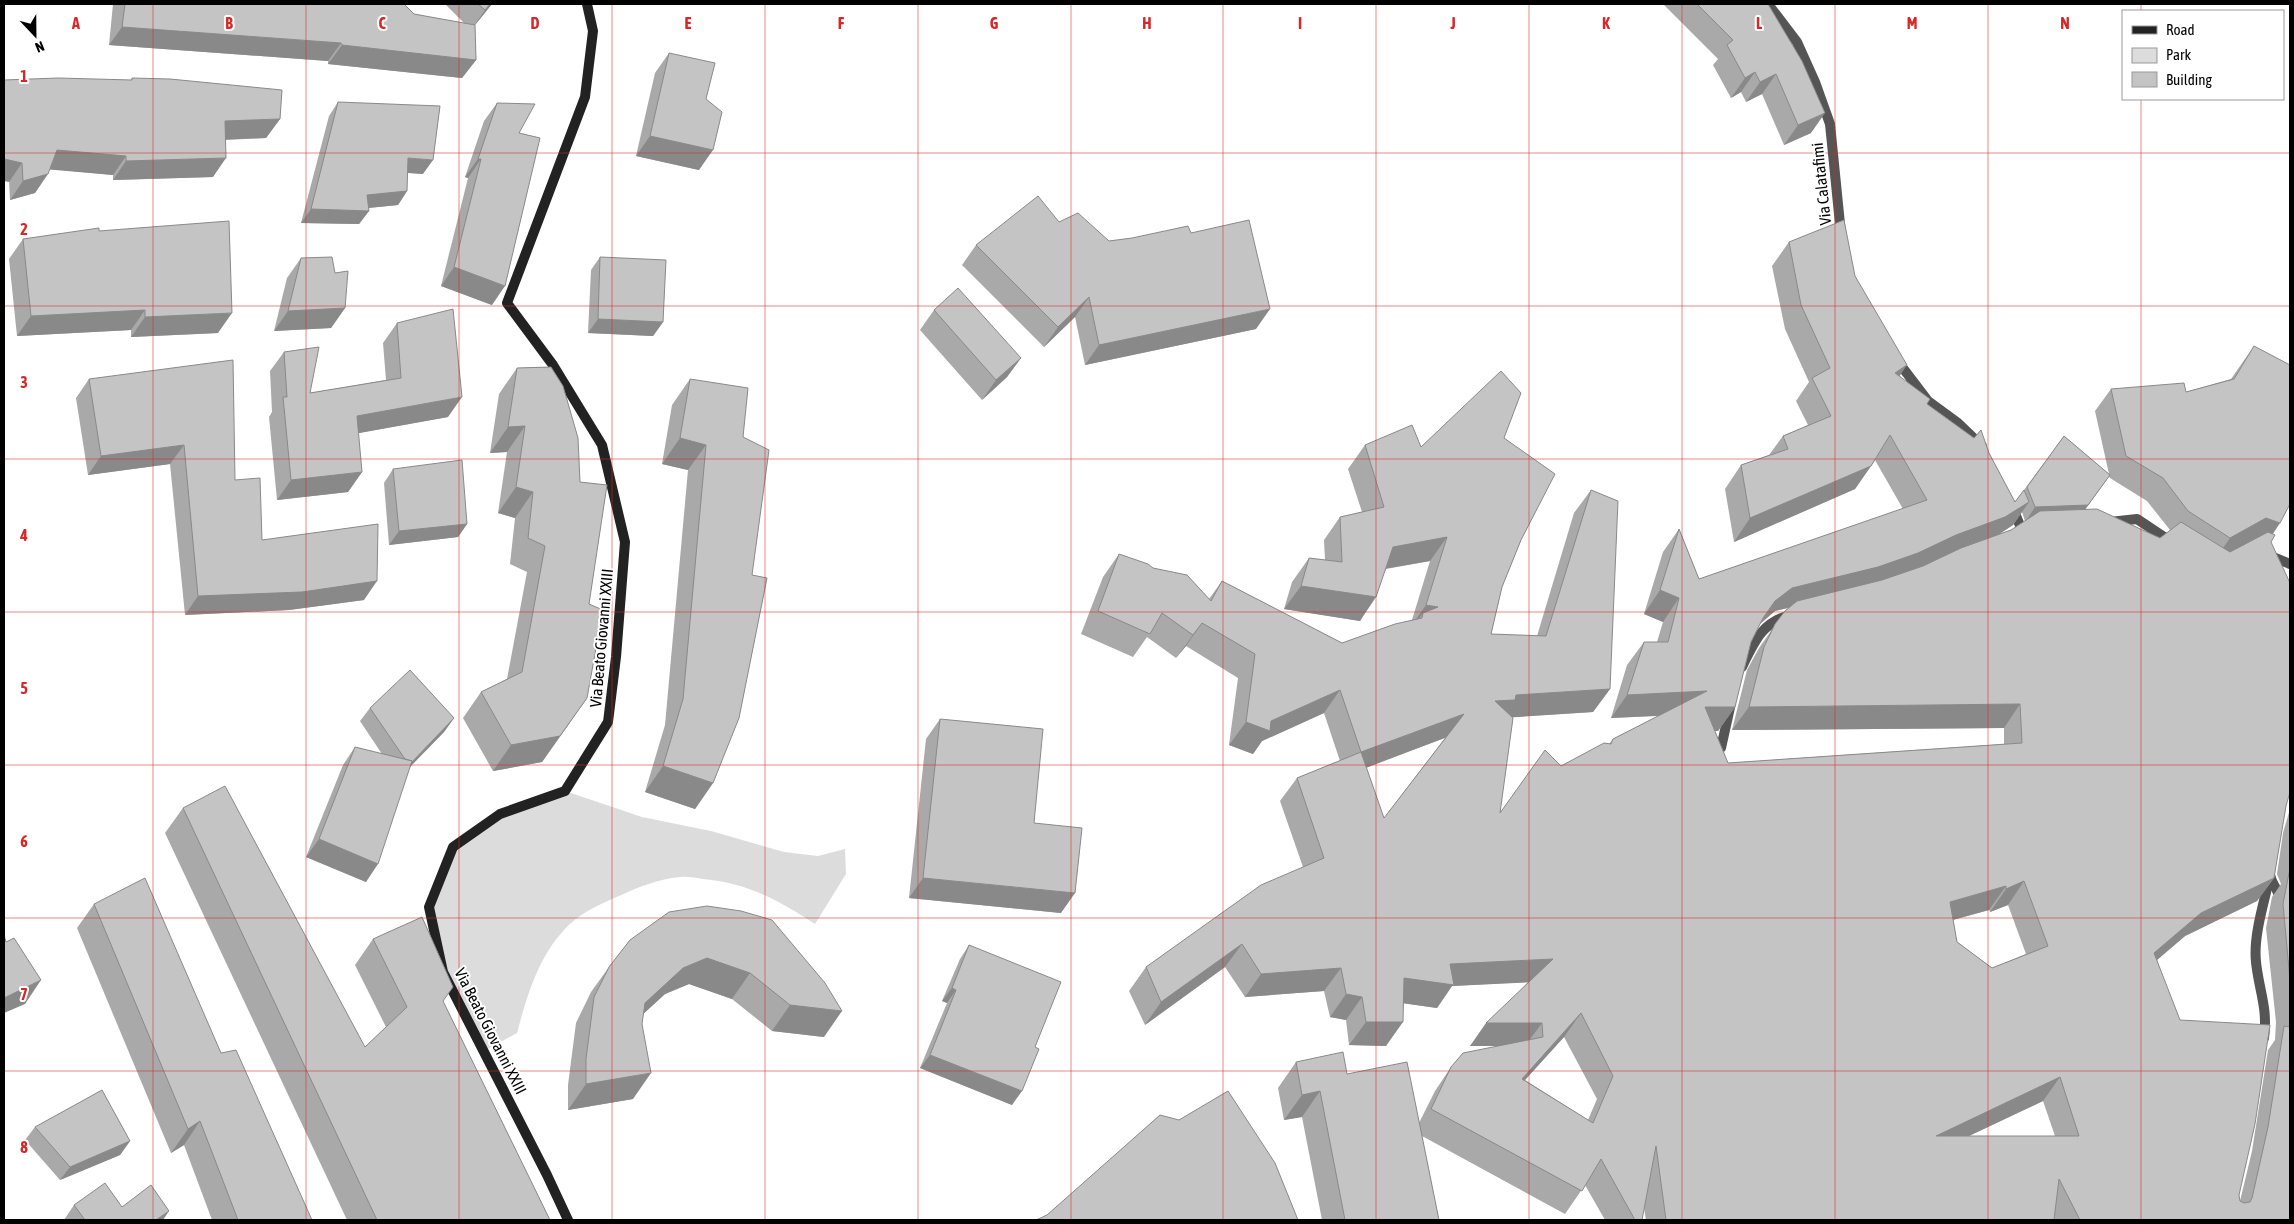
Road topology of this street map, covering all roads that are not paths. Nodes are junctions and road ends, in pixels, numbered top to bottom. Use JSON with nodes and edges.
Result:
{"nodes":[{"id":1,"x":587,"y":4,"type":"edge"},
{"id":2,"x":1768,"y":4,"type":"edge"},
{"id":3,"x":1842,"y":246,"type":"edge"},
{"id":4,"x":1889,"y":350,"type":"edge"},
{"id":5,"x":1986,"y":453,"type":"edge"},
{"id":6,"x":2007,"y":493,"type":"edge"},
{"id":7,"x":2095,"y":524,"type":"edge"},
{"id":8,"x":2022,"y":529,"type":"edge"},
{"id":9,"x":2184,"y":550,"type":"edge"},
{"id":10,"x":2259,"y":551,"type":"edge"},
{"id":11,"x":2290,"y":564,"type":"edge"},
{"id":12,"x":1802,"y":612,"type":"edge"},
{"id":13,"x":1740,"y":675,"type":"edge"},
{"id":14,"x":1734,"y":695,"type":"edge"},
{"id":15,"x":1721,"y":748,"type":"edge"},
{"id":16,"x":2290,"y":916,"type":"edge"},
{"id":17,"x":2262,"y":1047,"type":"edge"},
{"id":18,"x":568,"y":1220,"type":"edge"}],
"edges":[{"from":1,"to":18,"type":"street","name":"Via Beato Giovanni XXIII"},
{"from":2,"to":3,"type":"street","name":"Via Calatafimi"},
{"from":4,"to":5,"type":"street"},
{"from":6,"to":8,"type":"street"},
{"from":7,"to":9,"type":"street"},
{"from":10,"to":11,"type":"street"},
{"from":12,"to":13,"type":"street"},
{"from":14,"to":15,"type":"street"},
{"from":16,"to":17,"type":"street"}]}
